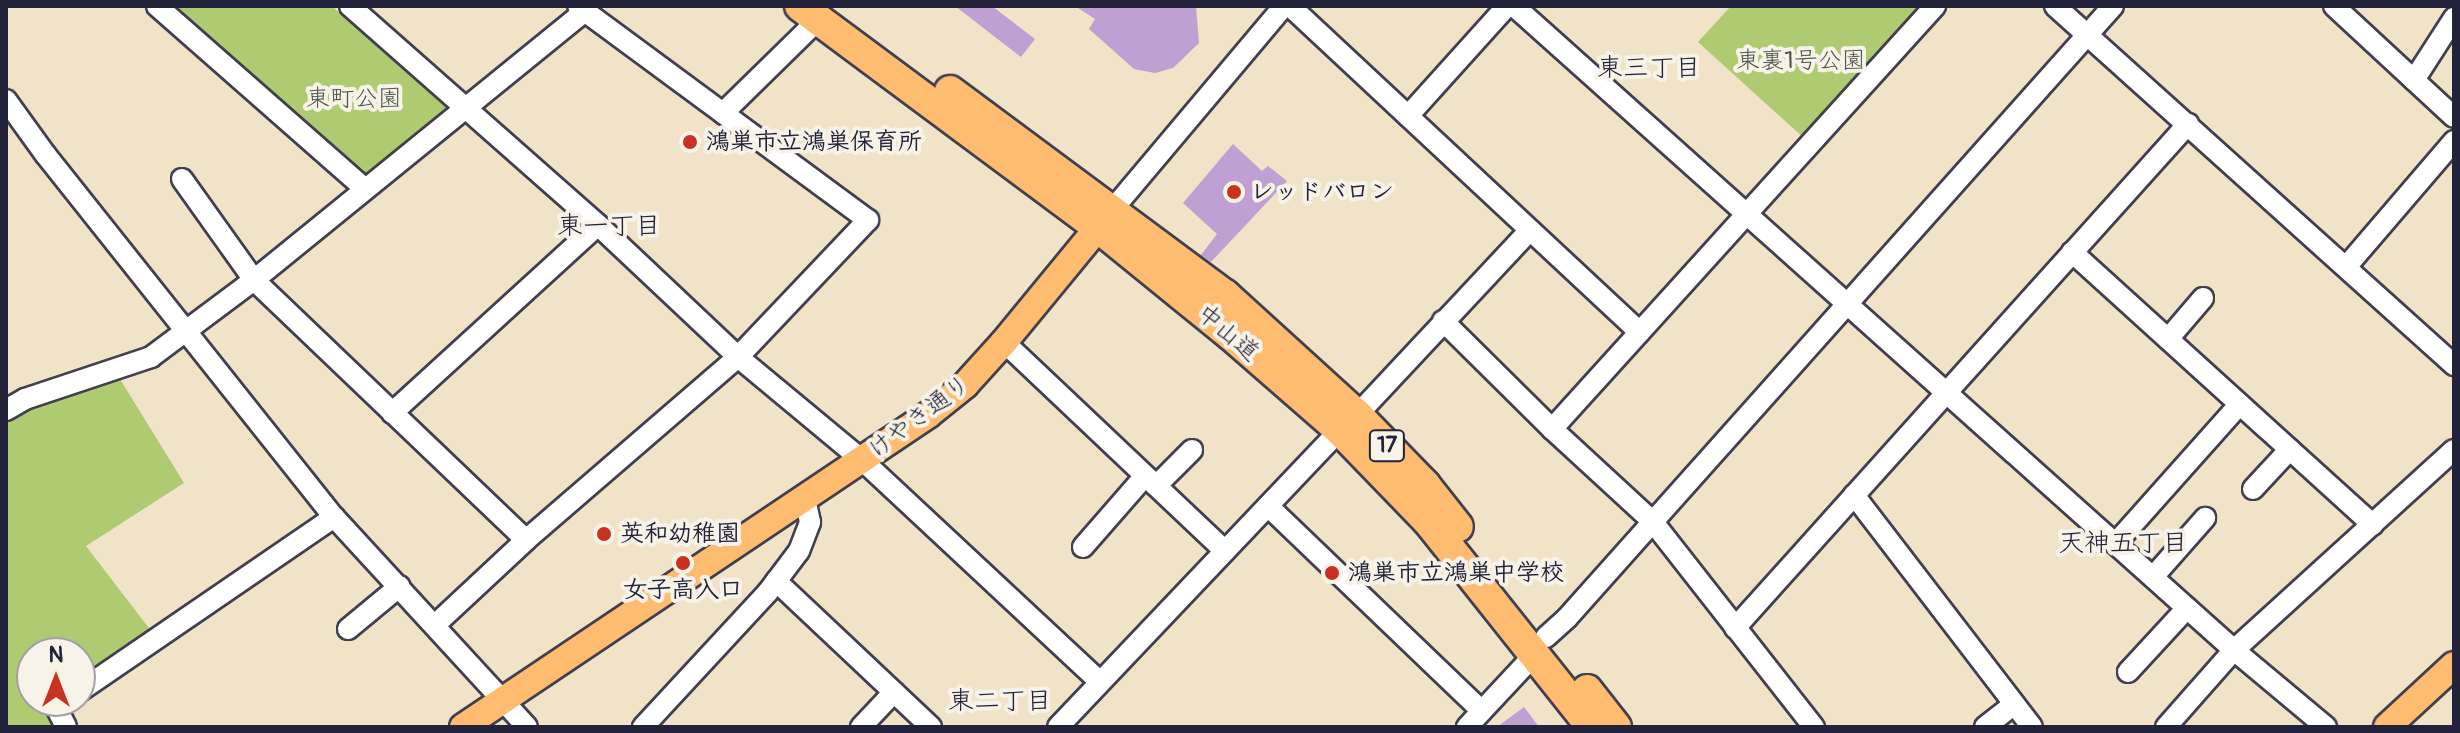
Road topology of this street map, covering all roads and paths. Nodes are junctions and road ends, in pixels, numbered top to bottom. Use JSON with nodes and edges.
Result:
{"nodes":[{"id":1,"x":157,"y":6,"type":"edge"},
{"id":2,"x":350,"y":6,"type":"edge"},
{"id":3,"x":1284,"y":6,"type":"edge"},
{"id":4,"x":1290,"y":6,"type":"edge"},
{"id":5,"x":1507,"y":6,"type":"edge"},
{"id":6,"x":1514,"y":6,"type":"edge"},
{"id":7,"x":1935,"y":6,"type":"edge"},
{"id":8,"x":2055,"y":6,"type":"edge"},
{"id":9,"x":2113,"y":6,"type":"edge"},
{"id":10,"x":2334,"y":6,"type":"edge"},
{"id":11,"x":581,"y":9,"type":"edge"},
{"id":12,"x":817,"y":11,"type":"edge"},
{"id":13,"x":2454,"y":18,"type":"edge"},
{"id":14,"x":2088,"y":35,"type":"junction"},
{"id":15,"x":2414,"y":80,"type":"junction"},
{"id":16,"x":6,"y":100,"type":"edge"},
{"id":17,"x":465,"y":107,"type":"junction"},
{"id":18,"x":723,"y":113,"type":"junction"},
{"id":19,"x":1408,"y":116,"type":"junction"},
{"id":20,"x":2454,"y":117,"type":"edge"},
{"id":21,"x":2188,"y":124,"type":"junction"},
{"id":22,"x":2454,"y":141,"type":"edge"},
{"id":23,"x":182,"y":179,"type":"dead end"},
{"id":24,"x":364,"y":188,"type":"junction"},
{"id":25,"x":1746,"y":211,"type":"junction"},
{"id":26,"x":1106,"y":218,"type":"junction"},
{"id":27,"x":598,"y":225,"type":"junction"},
{"id":28,"x":1529,"y":231,"type":"junction"},
{"id":29,"x":2072,"y":252,"type":"junction"},
{"id":30,"x":2346,"y":267,"type":"junction"},
{"id":31,"x":254,"y":280,"type":"junction"},
{"id":32,"x":2203,"y":298,"type":"dead end"},
{"id":33,"x":1849,"y":303,"type":"junction"},
{"id":34,"x":1443,"y":321,"type":"junction"},
{"id":35,"x":186,"y":331,"type":"junction"},
{"id":36,"x":1639,"y":332,"type":"junction"},
{"id":37,"x":2168,"y":339,"type":"junction"},
{"id":38,"x":1004,"y":342,"type":"junction"},
{"id":39,"x":738,"y":357,"type":"junction"},
{"id":40,"x":2454,"y":365,"type":"edge"},
{"id":41,"x":1946,"y":390,"type":"junction"},
{"id":42,"x":2240,"y":404,"type":"junction"},
{"id":43,"x":6,"y":410,"type":"edge"},
{"id":44,"x":392,"y":413,"type":"junction"},
{"id":45,"x":1349,"y":422,"type":"junction"},
{"id":46,"x":1552,"y":429,"type":"junction"},
{"id":47,"x":2290,"y":449,"type":"junction"},
{"id":48,"x":1192,"y":450,"type":"dead end"},
{"id":49,"x":2454,"y":450,"type":"edge"},
{"id":50,"x":862,"y":460,"type":"junction"},
{"id":51,"x":1151,"y":481,"type":"junction"},
{"id":52,"x":2253,"y":489,"type":"dead end"},
{"id":53,"x":1854,"y":495,"type":"junction"},
{"id":54,"x":805,"y":498,"type":"junction"},
{"id":55,"x":1268,"y":506,"type":"junction"},
{"id":56,"x":334,"y":517,"type":"junction"},
{"id":57,"x":2205,"y":518,"type":"dead end"},
{"id":58,"x":1653,"y":522,"type":"junction"},
{"id":59,"x":2373,"y":525,"type":"junction"},
{"id":60,"x":526,"y":540,"type":"junction"},
{"id":61,"x":2116,"y":543,"type":"junction"},
{"id":62,"x":1083,"y":547,"type":"dead end"},
{"id":63,"x":1225,"y":551,"type":"junction"},
{"id":64,"x":2153,"y":577,"type":"junction"},
{"id":65,"x":776,"y":581,"type":"junction"},
{"id":66,"x":400,"y":586,"type":"junction"},
{"id":67,"x":2187,"y":608,"type":"junction"},
{"id":68,"x":436,"y":624,"type":"junction"},
{"id":69,"x":1735,"y":628,"type":"junction"},
{"id":70,"x":348,"y":629,"type":"dead end"},
{"id":71,"x":1540,"y":646,"type":"junction"},
{"id":72,"x":2234,"y":650,"type":"junction"},
{"id":73,"x":2454,"y":665,"type":"edge"},
{"id":74,"x":2128,"y":672,"type":"dead end"},
{"id":75,"x":96,"y":680,"type":"edge"},
{"id":76,"x":1100,"y":682,"type":"junction"},
{"id":77,"x":894,"y":692,"type":"junction"},
{"id":78,"x":502,"y":701,"type":"junction"},
{"id":79,"x":2014,"y":704,"type":"junction"},
{"id":80,"x":1482,"y":711,"type":"junction"},
{"id":81,"x":463,"y":727,"type":"edge"},
{"id":82,"x":527,"y":727,"type":"edge"},
{"id":83,"x":643,"y":727,"type":"edge"},
{"id":84,"x":861,"y":727,"type":"edge"},
{"id":85,"x":931,"y":727,"type":"edge"},
{"id":86,"x":1058,"y":727,"type":"edge"},
{"id":87,"x":1467,"y":727,"type":"edge"},
{"id":88,"x":1592,"y":727,"type":"edge"},
{"id":89,"x":1616,"y":727,"type":"edge"},
{"id":90,"x":1814,"y":727,"type":"edge"},
{"id":91,"x":1985,"y":727,"type":"edge"},
{"id":92,"x":2032,"y":727,"type":"edge"},
{"id":93,"x":2166,"y":727,"type":"edge"},
{"id":94,"x":2326,"y":727,"type":"edge"},
{"id":95,"x":2387,"y":727,"type":"edge"}],
"edges":[{"from":1,"to":24,"type":"street"},
{"from":2,"to":17,"type":"street"},
{"from":3,"to":26,"type":"street","name":"けやき通り"},
{"from":4,"to":19,"type":"street"},
{"from":5,"to":19,"type":"street"},
{"from":6,"to":25,"type":"street"},
{"from":7,"to":25,"type":"street"},
{"from":8,"to":14,"type":"street"},
{"from":9,"to":14,"type":"street"},
{"from":10,"to":15,"type":"street"},
{"from":11,"to":17,"type":"street"},
{"from":11,"to":18,"type":"street"},
{"from":12,"to":18,"type":"street"},
{"from":12,"to":26,"type":"highway","name":"中山道","number":"17"},
{"from":13,"to":15,"type":"street"},
{"from":14,"to":21,"type":"street"},
{"from":14,"to":33,"type":"street"},
{"from":15,"to":20,"type":"street"},
{"from":16,"to":35,"type":"street"},
{"from":17,"to":24,"type":"street"},
{"from":17,"to":27,"type":"street"},
{"from":18,"to":39,"type":"street"},
{"from":19,"to":28,"type":"street"},
{"from":21,"to":29,"type":"street"},
{"from":21,"to":30,"type":"street"},
{"from":22,"to":30,"type":"street"},
{"from":23,"to":31,"type":"street"},
{"from":24,"to":31,"type":"street"},
{"from":25,"to":33,"type":"street"},
{"from":25,"to":36,"type":"street"},
{"from":26,"to":38,"type":"main road","name":"けやき通り"},
{"from":26,"to":45,"type":"highway","name":"中山道","number":"17"},
{"from":27,"to":39,"type":"street"},
{"from":27,"to":44,"type":"street"},
{"from":28,"to":34,"type":"street"},
{"from":28,"to":36,"type":"street"},
{"from":29,"to":37,"type":"street"},
{"from":29,"to":41,"type":"street"},
{"from":30,"to":40,"type":"street"},
{"from":31,"to":35,"type":"street"},
{"from":31,"to":44,"type":"street"},
{"from":32,"to":37,"type":"street"},
{"from":33,"to":41,"type":"street"},
{"from":33,"to":58,"type":"street"},
{"from":34,"to":45,"type":"street"},
{"from":34,"to":46,"type":"street"},
{"from":35,"to":43,"type":"street"},
{"from":35,"to":56,"type":"street"},
{"from":36,"to":46,"type":"street"},
{"from":37,"to":42,"type":"street"},
{"from":38,"to":50,"type":"main road","name":"けやき通り"},
{"from":38,"to":51,"type":"street"},
{"from":39,"to":50,"type":"street"},
{"from":39,"to":60,"type":"street"},
{"from":41,"to":53,"type":"street"},
{"from":41,"to":61,"type":"street"},
{"from":42,"to":47,"type":"street"},
{"from":42,"to":61,"type":"street"},
{"from":44,"to":60,"type":"street"},
{"from":45,"to":55,"type":"street"},
{"from":45,"to":71,"type":"highway","name":"中山道","number":"17"},
{"from":46,"to":58,"type":"street"},
{"from":47,"to":52,"type":"street"},
{"from":47,"to":59,"type":"street"},
{"from":48,"to":51,"type":"street"},
{"from":49,"to":59,"type":"street"},
{"from":50,"to":54,"type":"main road","name":"けやき通り"},
{"from":50,"to":76,"type":"street"},
{"from":51,"to":62,"type":"street"},
{"from":51,"to":63,"type":"street"},
{"from":53,"to":69,"type":"street"},
{"from":53,"to":79,"type":"street"},
{"from":54,"to":65,"type":"street"},
{"from":54,"to":78,"type":"main road","name":"けやき通り"},
{"from":55,"to":63,"type":"street"},
{"from":55,"to":80,"type":"street"},
{"from":56,"to":66,"type":"street"},
{"from":56,"to":75,"type":"street"},
{"from":57,"to":64,"type":"street"},
{"from":58,"to":69,"type":"street"},
{"from":58,"to":71,"type":"street"},
{"from":59,"to":72,"type":"street"},
{"from":60,"to":68,"type":"street"},
{"from":61,"to":64,"type":"street"},
{"from":63,"to":76,"type":"street"},
{"from":64,"to":67,"type":"street"},
{"from":65,"to":77,"type":"street"},
{"from":65,"to":83,"type":"street"},
{"from":66,"to":68,"type":"street"},
{"from":66,"to":70,"type":"street"},
{"from":67,"to":72,"type":"street"},
{"from":67,"to":74,"type":"street"},
{"from":68,"to":78,"type":"street"},
{"from":69,"to":90,"type":"street"},
{"from":71,"to":80,"type":"street"},
{"from":71,"to":88,"type":"highway","name":"中山道","number":"17"},
{"from":71,"to":89,"type":"highway","name":"中山道","number":"17"},
{"from":72,"to":93,"type":"street"},
{"from":72,"to":94,"type":"street"},
{"from":73,"to":95,"type":"main road"},
{"from":76,"to":86,"type":"street"},
{"from":77,"to":84,"type":"street"},
{"from":77,"to":85,"type":"street"},
{"from":78,"to":81,"type":"main road","name":"けやき通り"},
{"from":78,"to":82,"type":"street"},
{"from":79,"to":91,"type":"street"},
{"from":79,"to":92,"type":"street"},
{"from":80,"to":87,"type":"street"}]}
